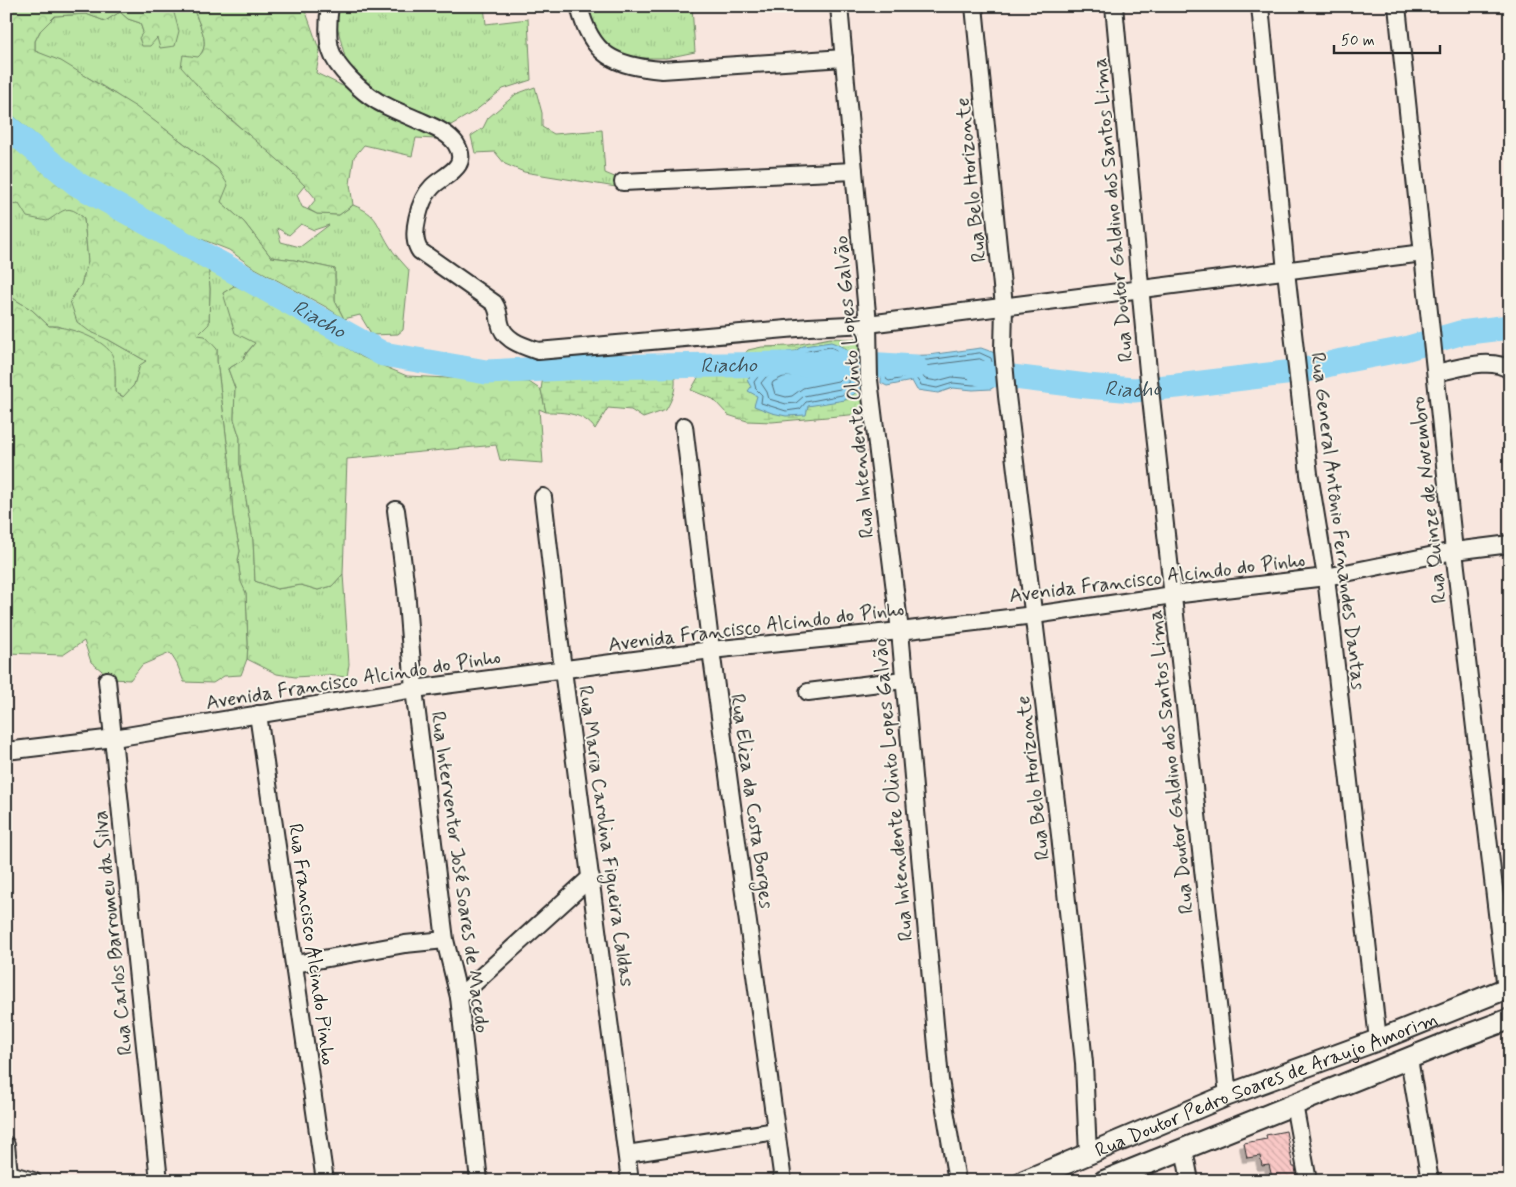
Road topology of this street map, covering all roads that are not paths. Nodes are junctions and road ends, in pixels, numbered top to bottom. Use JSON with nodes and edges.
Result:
{"nodes":[{"id":1,"x":330,"y":6,"type":"edge"},
{"id":2,"x":579,"y":6,"type":"edge"},
{"id":3,"x":839,"y":6,"type":"edge"},
{"id":4,"x":974,"y":6,"type":"edge"},
{"id":5,"x":1114,"y":6,"type":"edge"},
{"id":6,"x":1260,"y":6,"type":"edge"},
{"id":7,"x":1397,"y":6,"type":"edge"},
{"id":8,"x":844,"y":58,"type":"junction"},
{"id":9,"x":854,"y":171,"type":"junction"},
{"id":10,"x":623,"y":182,"type":"dead end"},
{"id":11,"x":1423,"y":253,"type":"junction"},
{"id":12,"x":1286,"y":270,"type":"junction"},
{"id":13,"x":1140,"y":290,"type":"junction"},
{"id":14,"x":1004,"y":306,"type":"junction"},
{"id":15,"x":868,"y":324,"type":"junction"},
{"id":16,"x":1510,"y":370,"type":"edge"},
{"id":17,"x":1436,"y":373,"type":"junction"},
{"id":18,"x":684,"y":426,"type":"dead end"},
{"id":19,"x":543,"y":497,"type":"dead end"},
{"id":20,"x":396,"y":510,"type":"dead end"},
{"id":21,"x":1510,"y":544,"type":"edge"},
{"id":22,"x":1454,"y":551,"type":"junction"},
{"id":23,"x":1326,"y":577,"type":"junction"},
{"id":24,"x":1173,"y":595,"type":"junction"},
{"id":25,"x":1034,"y":615,"type":"junction"},
{"id":26,"x":900,"y":631,"type":"junction"},
{"id":27,"x":711,"y":650,"type":"junction"},
{"id":28,"x":563,"y":670,"type":"junction"},
{"id":29,"x":107,"y":680,"type":"dead end"},
{"id":30,"x":903,"y":680,"type":"junction"},
{"id":31,"x":414,"y":689,"type":"junction"},
{"id":32,"x":808,"y":692,"type":"dead end"},
{"id":33,"x":258,"y":714,"type":"junction"},
{"id":34,"x":114,"y":738,"type":"junction"},
{"id":35,"x":6,"y":751,"type":"edge"},
{"id":36,"x":591,"y":877,"type":"junction"},
{"id":37,"x":445,"y":940,"type":"junction"},
{"id":38,"x":295,"y":964,"type":"junction"},
{"id":39,"x":1508,"y":988,"type":"edge"},
{"id":40,"x":459,"y":997,"type":"junction"},
{"id":41,"x":1447,"y":1012,"type":"junction"},
{"id":42,"x":1510,"y":1019,"type":"edge"},
{"id":43,"x":1459,"y":1038,"type":"junction"},
{"id":44,"x":1378,"y":1040,"type":"junction"},
{"id":45,"x":1409,"y":1059,"type":"junction"},
{"id":46,"x":1228,"y":1095,"type":"junction"},
{"id":47,"x":1294,"y":1104,"type":"junction"},
{"id":48,"x":776,"y":1131,"type":"junction"},
{"id":49,"x":6,"y":1145,"type":"edge"},
{"id":50,"x":1184,"y":1149,"type":"junction"},
{"id":51,"x":627,"y":1154,"type":"junction"},
{"id":52,"x":1088,"y":1155,"type":"junction"},
{"id":53,"x":8,"y":1173,"type":"edge"},
{"id":54,"x":33,"y":1181,"type":"edge"},
{"id":55,"x":159,"y":1181,"type":"edge"},
{"id":56,"x":325,"y":1181,"type":"edge"},
{"id":57,"x":479,"y":1181,"type":"edge"},
{"id":58,"x":630,"y":1181,"type":"edge"},
{"id":59,"x":783,"y":1181,"type":"edge"},
{"id":60,"x":957,"y":1181,"type":"edge"},
{"id":61,"x":1024,"y":1181,"type":"edge"},
{"id":62,"x":1104,"y":1181,"type":"edge"},
{"id":63,"x":1190,"y":1181,"type":"edge"},
{"id":64,"x":1308,"y":1181,"type":"edge"},
{"id":65,"x":1430,"y":1181,"type":"edge"}],
"edges":[{"from":1,"to":15,"type":"street"},
{"from":2,"to":8,"type":"street"},
{"from":3,"to":8,"type":"street","name":"Rua Intendente Olinto Lopes Galvão"},
{"from":4,"to":14,"type":"street","name":"Rua Belo Horizonte"},
{"from":5,"to":13,"type":"street","name":"Rua Doutor Galdino dos Santos Lima"},
{"from":6,"to":12,"type":"street","name":"Rua General Antônio Fernandes Dantas"},
{"from":7,"to":11,"type":"street","name":"Rua Quinze de Novembro"},
{"from":8,"to":9,"type":"street","name":"Rua Intendente Olinto Lopes Galvão"},
{"from":9,"to":10,"type":"street"},
{"from":9,"to":15,"type":"street","name":"Rua Intendente Olinto Lopes Galvão"},
{"from":11,"to":12,"type":"street"},
{"from":11,"to":17,"type":"street","name":"Rua Quinze de Novembro"},
{"from":12,"to":13,"type":"street"},
{"from":12,"to":23,"type":"street","name":"Rua General Antônio Fernandes Dantas"},
{"from":13,"to":14,"type":"street"},
{"from":13,"to":24,"type":"street","name":"Rua Doutor Galdino dos Santos Lima"},
{"from":14,"to":15,"type":"street"},
{"from":14,"to":25,"type":"street","name":"Rua Belo Horizonte"},
{"from":15,"to":26,"type":"street","name":"Rua Intendente Olinto Lopes Galvão"},
{"from":16,"to":17,"type":"street"},
{"from":17,"to":22,"type":"street","name":"Rua Quinze de Novembro"},
{"from":18,"to":27,"type":"street","name":"Rua Eliza da Costa Borges"},
{"from":19,"to":28,"type":"street","name":"Rua Maria Carolina Figueira Caldas"},
{"from":20,"to":31,"type":"street","name":"Rua Interventor José Soares de Macedo"},
{"from":21,"to":22,"type":"street","name":"Avenida Francisco Alcindo do Pinho"},
{"from":22,"to":23,"type":"street","name":"Avenida Francisco Alcindo do Pinho"},
{"from":22,"to":39,"type":"street","name":"Rua Quinze de Novembro"},
{"from":23,"to":24,"type":"street","name":"Avenida Francisco Alcindo do Pinho"},
{"from":23,"to":44,"type":"street","name":"Rua General Antônio Fernandes Dantas"},
{"from":24,"to":25,"type":"street","name":"Avenida Francisco Alcindo do Pinho"},
{"from":24,"to":46,"type":"street","name":"Rua Doutor Galdino dos Santos Lima"},
{"from":25,"to":26,"type":"street","name":"Avenida Francisco Alcindo do Pinho"},
{"from":25,"to":52,"type":"street","name":"Rua Belo Horizonte"},
{"from":26,"to":27,"type":"street","name":"Avenida Francisco Alcindo do Pinho"},
{"from":26,"to":30,"type":"street","name":"Rua Intendente Olinto Lopes Galvão"},
{"from":27,"to":28,"type":"street","name":"Avenida Francisco Alcindo do Pinho"},
{"from":27,"to":48,"type":"street","name":"Rua Eliza da Costa Borges"},
{"from":28,"to":31,"type":"street","name":"Avenida Francisco Alcindo do Pinho"},
{"from":28,"to":36,"type":"street","name":"Rua Maria Carolina Figueira Caldas"},
{"from":29,"to":34,"type":"street","name":"Rua Carlos Barromeu da Silva"},
{"from":30,"to":32,"type":"street"},
{"from":30,"to":60,"type":"street","name":"Rua Intendente Olinto Lopes Galvão"},
{"from":31,"to":33,"type":"street","name":"Avenida Francisco Alcindo do Pinho"},
{"from":31,"to":37,"type":"street","name":"Rua Interventor José Soares de Macedo"},
{"from":33,"to":34,"type":"street","name":"Avenida Francisco Alcindo do Pinho"},
{"from":33,"to":38,"type":"street","name":"Rua Francisco Alcindo Pinho"},
{"from":34,"to":35,"type":"street","name":"Avenida Francisco Alcindo do Pinho"},
{"from":34,"to":55,"type":"street","name":"Rua Carlos Barromeu da Silva"},
{"from":36,"to":40,"type":"street"},
{"from":36,"to":51,"type":"street","name":"Rua Maria Carolina Figueira Caldas"},
{"from":37,"to":38,"type":"street"},
{"from":37,"to":40,"type":"street","name":"Rua Interventor José Soares de Macedo"},
{"from":38,"to":56,"type":"street","name":"Rua Francisco Alcindo Pinho"},
{"from":39,"to":41,"type":"street","name":"Rua Doutor Pedro Soares de Araujo Amorim"},
{"from":40,"to":57,"type":"street","name":"Rua Interventor José Soares de Macedo"},
{"from":41,"to":43,"type":"street"},
{"from":41,"to":44,"type":"street","name":"Rua Doutor Pedro Soares de Araujo Amorim"},
{"from":42,"to":43,"type":"street","name":"Rua Doutor Pedro Soares de Araujo Amorim"},
{"from":43,"to":45,"type":"street","name":"Rua Doutor Pedro Soares de Araujo Amorim"},
{"from":44,"to":46,"type":"street","name":"Rua Doutor Pedro Soares de Araujo Amorim"},
{"from":45,"to":47,"type":"street","name":"Rua Doutor Pedro Soares de Araujo Amorim"},
{"from":45,"to":65,"type":"street"},
{"from":46,"to":52,"type":"street","name":"Rua Doutor Pedro Soares de Araujo Amorim"},
{"from":47,"to":50,"type":"street","name":"Rua Doutor Pedro Soares de Araujo Amorim"},
{"from":47,"to":64,"type":"street"},
{"from":48,"to":51,"type":"street"},
{"from":48,"to":59,"type":"street","name":"Rua Eliza da Costa Borges"},
{"from":49,"to":53,"type":"street"},
{"from":50,"to":62,"type":"street","name":"Rua Doutor Pedro Soares de Araujo Amorim"},
{"from":50,"to":63,"type":"street"},
{"from":51,"to":58,"type":"street","name":"Rua Maria Carolina Figueira Caldas"},
{"from":52,"to":61,"type":"street","name":"Rua Doutor Pedro Soares de Araujo Amorim"},
{"from":53,"to":54,"type":"street"}]}
